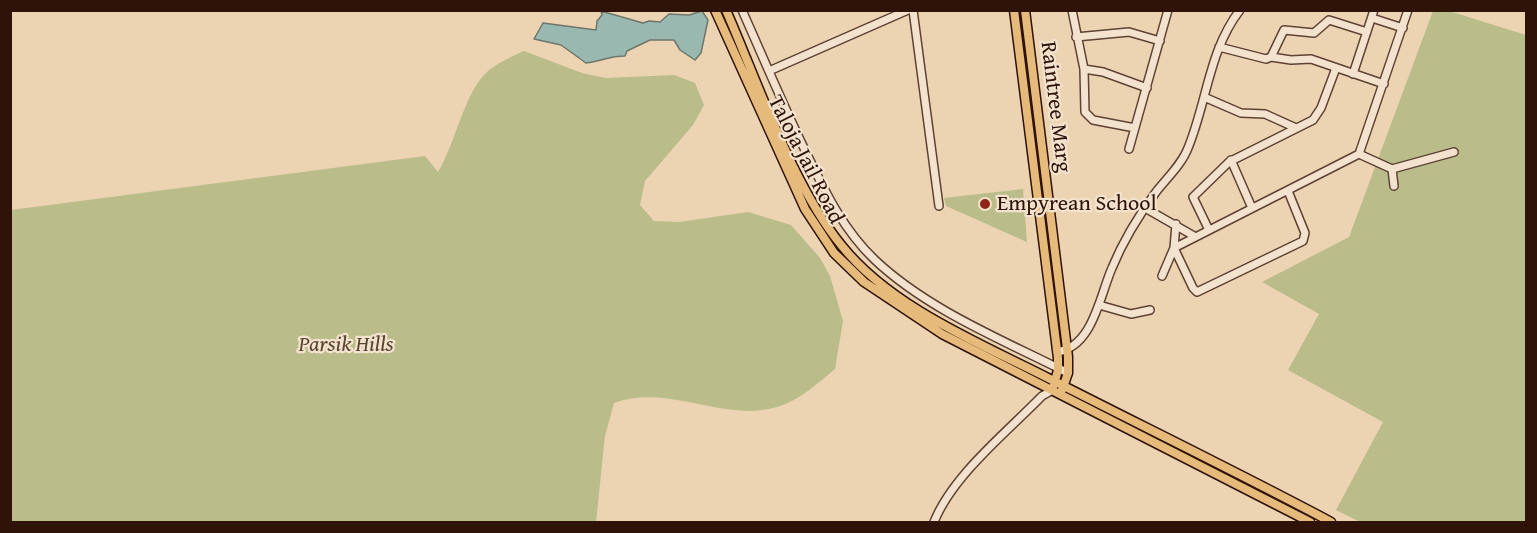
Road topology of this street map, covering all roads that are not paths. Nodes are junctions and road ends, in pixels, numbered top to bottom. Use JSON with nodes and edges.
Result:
{"nodes":[{"id":1,"x":715,"y":10,"type":"edge"},
{"id":2,"x":726,"y":10,"type":"edge"},
{"id":3,"x":742,"y":10,"type":"edge"},
{"id":4,"x":908,"y":10,"type":"edge"},
{"id":5,"x":913,"y":10,"type":"edge"},
{"id":6,"x":1014,"y":10,"type":"edge"},
{"id":7,"x":1025,"y":10,"type":"edge"},
{"id":8,"x":1072,"y":10,"type":"edge"},
{"id":9,"x":1168,"y":10,"type":"edge"},
{"id":10,"x":1239,"y":10,"type":"edge"},
{"id":11,"x":1408,"y":10,"type":"edge"},
{"id":12,"x":1373,"y":14,"type":"edge"},
{"id":13,"x":1402,"y":28,"type":"junction"},
{"id":14,"x":1367,"y":32,"type":"junction"},
{"id":15,"x":1076,"y":37,"type":"junction"},
{"id":16,"x":1160,"y":42,"type":"junction"},
{"id":17,"x":1219,"y":47,"type":"junction"},
{"id":18,"x":1271,"y":57,"type":"junction"},
{"id":19,"x":1336,"y":68,"type":"junction"},
{"id":20,"x":1084,"y":69,"type":"junction"},
{"id":21,"x":769,"y":71,"type":"junction"},
{"id":22,"x":1353,"y":74,"type":"junction"},
{"id":23,"x":1384,"y":84,"type":"junction"},
{"id":24,"x":1147,"y":88,"type":"junction"},
{"id":25,"x":1204,"y":97,"type":"junction"},
{"id":26,"x":1135,"y":128,"type":"junction"},
{"id":27,"x":1296,"y":128,"type":"junction"},
{"id":28,"x":1129,"y":149,"type":"dead end"},
{"id":29,"x":1454,"y":152,"type":"dead end"},
{"id":30,"x":1359,"y":154,"type":"junction"},
{"id":31,"x":1231,"y":160,"type":"junction"},
{"id":32,"x":1392,"y":169,"type":"junction"},
{"id":33,"x":1394,"y":186,"type":"dead end"},
{"id":34,"x":1288,"y":191,"type":"junction"},
{"id":35,"x":939,"y":206,"type":"dead end"},
{"id":36,"x":1252,"y":207,"type":"junction"},
{"id":37,"x":1145,"y":208,"type":"junction"},
{"id":38,"x":1176,"y":224,"type":"junction"},
{"id":39,"x":1208,"y":228,"type":"junction"},
{"id":40,"x":1194,"y":236,"type":"junction"},
{"id":41,"x":1174,"y":248,"type":"junction"},
{"id":42,"x":1162,"y":276,"type":"dead end"},
{"id":43,"x":1099,"y":305,"type":"junction"},
{"id":44,"x":1150,"y":310,"type":"dead end"},
{"id":45,"x":1067,"y":350,"type":"junction"},
{"id":46,"x":1057,"y":352,"type":"junction"},
{"id":47,"x":1058,"y":368,"type":"junction"},
{"id":48,"x":1068,"y":373,"type":"junction"},
{"id":49,"x":1055,"y":381,"type":"junction"},
{"id":50,"x":1064,"y":386,"type":"junction"},
{"id":51,"x":1055,"y":393,"type":"junction"},
{"id":52,"x":934,"y":522,"type":"edge"},
{"id":53,"x":1310,"y":522,"type":"edge"},
{"id":54,"x":1331,"y":522,"type":"edge"}],
"edges":[{"from":1,"to":51,"type":"main road","name":"Taloja Jail Road"},
{"from":2,"to":49,"type":"main road","name":"Taloja Jail Road"},
{"from":3,"to":21,"type":"street"},
{"from":4,"to":21,"type":"street"},
{"from":5,"to":35,"type":"street"},
{"from":6,"to":46,"type":"main road","name":"Raintree Marg"},
{"from":7,"to":45,"type":"main road","name":"Raintree Marg"},
{"from":8,"to":15,"type":"street"},
{"from":9,"to":16,"type":"street"},
{"from":10,"to":17,"type":"street"},
{"from":11,"to":13,"type":"street"},
{"from":12,"to":13,"type":"street"},
{"from":12,"to":14,"type":"street"},
{"from":13,"to":23,"type":"street"},
{"from":14,"to":18,"type":"street"},
{"from":14,"to":22,"type":"street"},
{"from":15,"to":16,"type":"street"},
{"from":15,"to":20,"type":"street"},
{"from":16,"to":24,"type":"street"},
{"from":17,"to":18,"type":"street"},
{"from":17,"to":25,"type":"street"},
{"from":18,"to":19,"type":"street"},
{"from":19,"to":22,"type":"street"},
{"from":19,"to":27,"type":"street"},
{"from":20,"to":24,"type":"street"},
{"from":20,"to":26,"type":"street"},
{"from":21,"to":47,"type":"street"},
{"from":22,"to":23,"type":"street"},
{"from":23,"to":30,"type":"street"},
{"from":24,"to":26,"type":"street"},
{"from":25,"to":27,"type":"street"},
{"from":25,"to":37,"type":"street"},
{"from":26,"to":28,"type":"street"},
{"from":27,"to":31,"type":"street"},
{"from":29,"to":32,"type":"street"},
{"from":30,"to":32,"type":"street"},
{"from":30,"to":34,"type":"street"},
{"from":31,"to":36,"type":"street"},
{"from":31,"to":39,"type":"street"},
{"from":32,"to":33,"type":"street"},
{"from":34,"to":36,"type":"street"},
{"from":34,"to":41,"type":"street"},
{"from":36,"to":39,"type":"street"},
{"from":37,"to":38,"type":"street"},
{"from":37,"to":43,"type":"street"},
{"from":38,"to":40,"type":"street"},
{"from":38,"to":41,"type":"street"},
{"from":39,"to":40,"type":"street"},
{"from":40,"to":41,"type":"street"},
{"from":41,"to":42,"type":"street"},
{"from":43,"to":44,"type":"street"},
{"from":43,"to":45,"type":"street"},
{"from":45,"to":46,"type":"street"},
{"from":45,"to":48,"type":"main road","name":"Raintree Marg"},
{"from":46,"to":47,"type":"main road","name":"Raintree Marg"},
{"from":47,"to":48,"type":"street"},
{"from":47,"to":49,"type":"main road","name":"Raintree Marg"},
{"from":48,"to":50,"type":"main road","name":"Raintree Marg"},
{"from":49,"to":50,"type":"main road"},
{"from":49,"to":51,"type":"main road","name":"Raintree Marg"},
{"from":50,"to":51,"type":"main road","name":"Raintree Marg"},
{"from":50,"to":54,"type":"main road"},
{"from":51,"to":52,"type":"street"},
{"from":51,"to":53,"type":"main road"}]}
